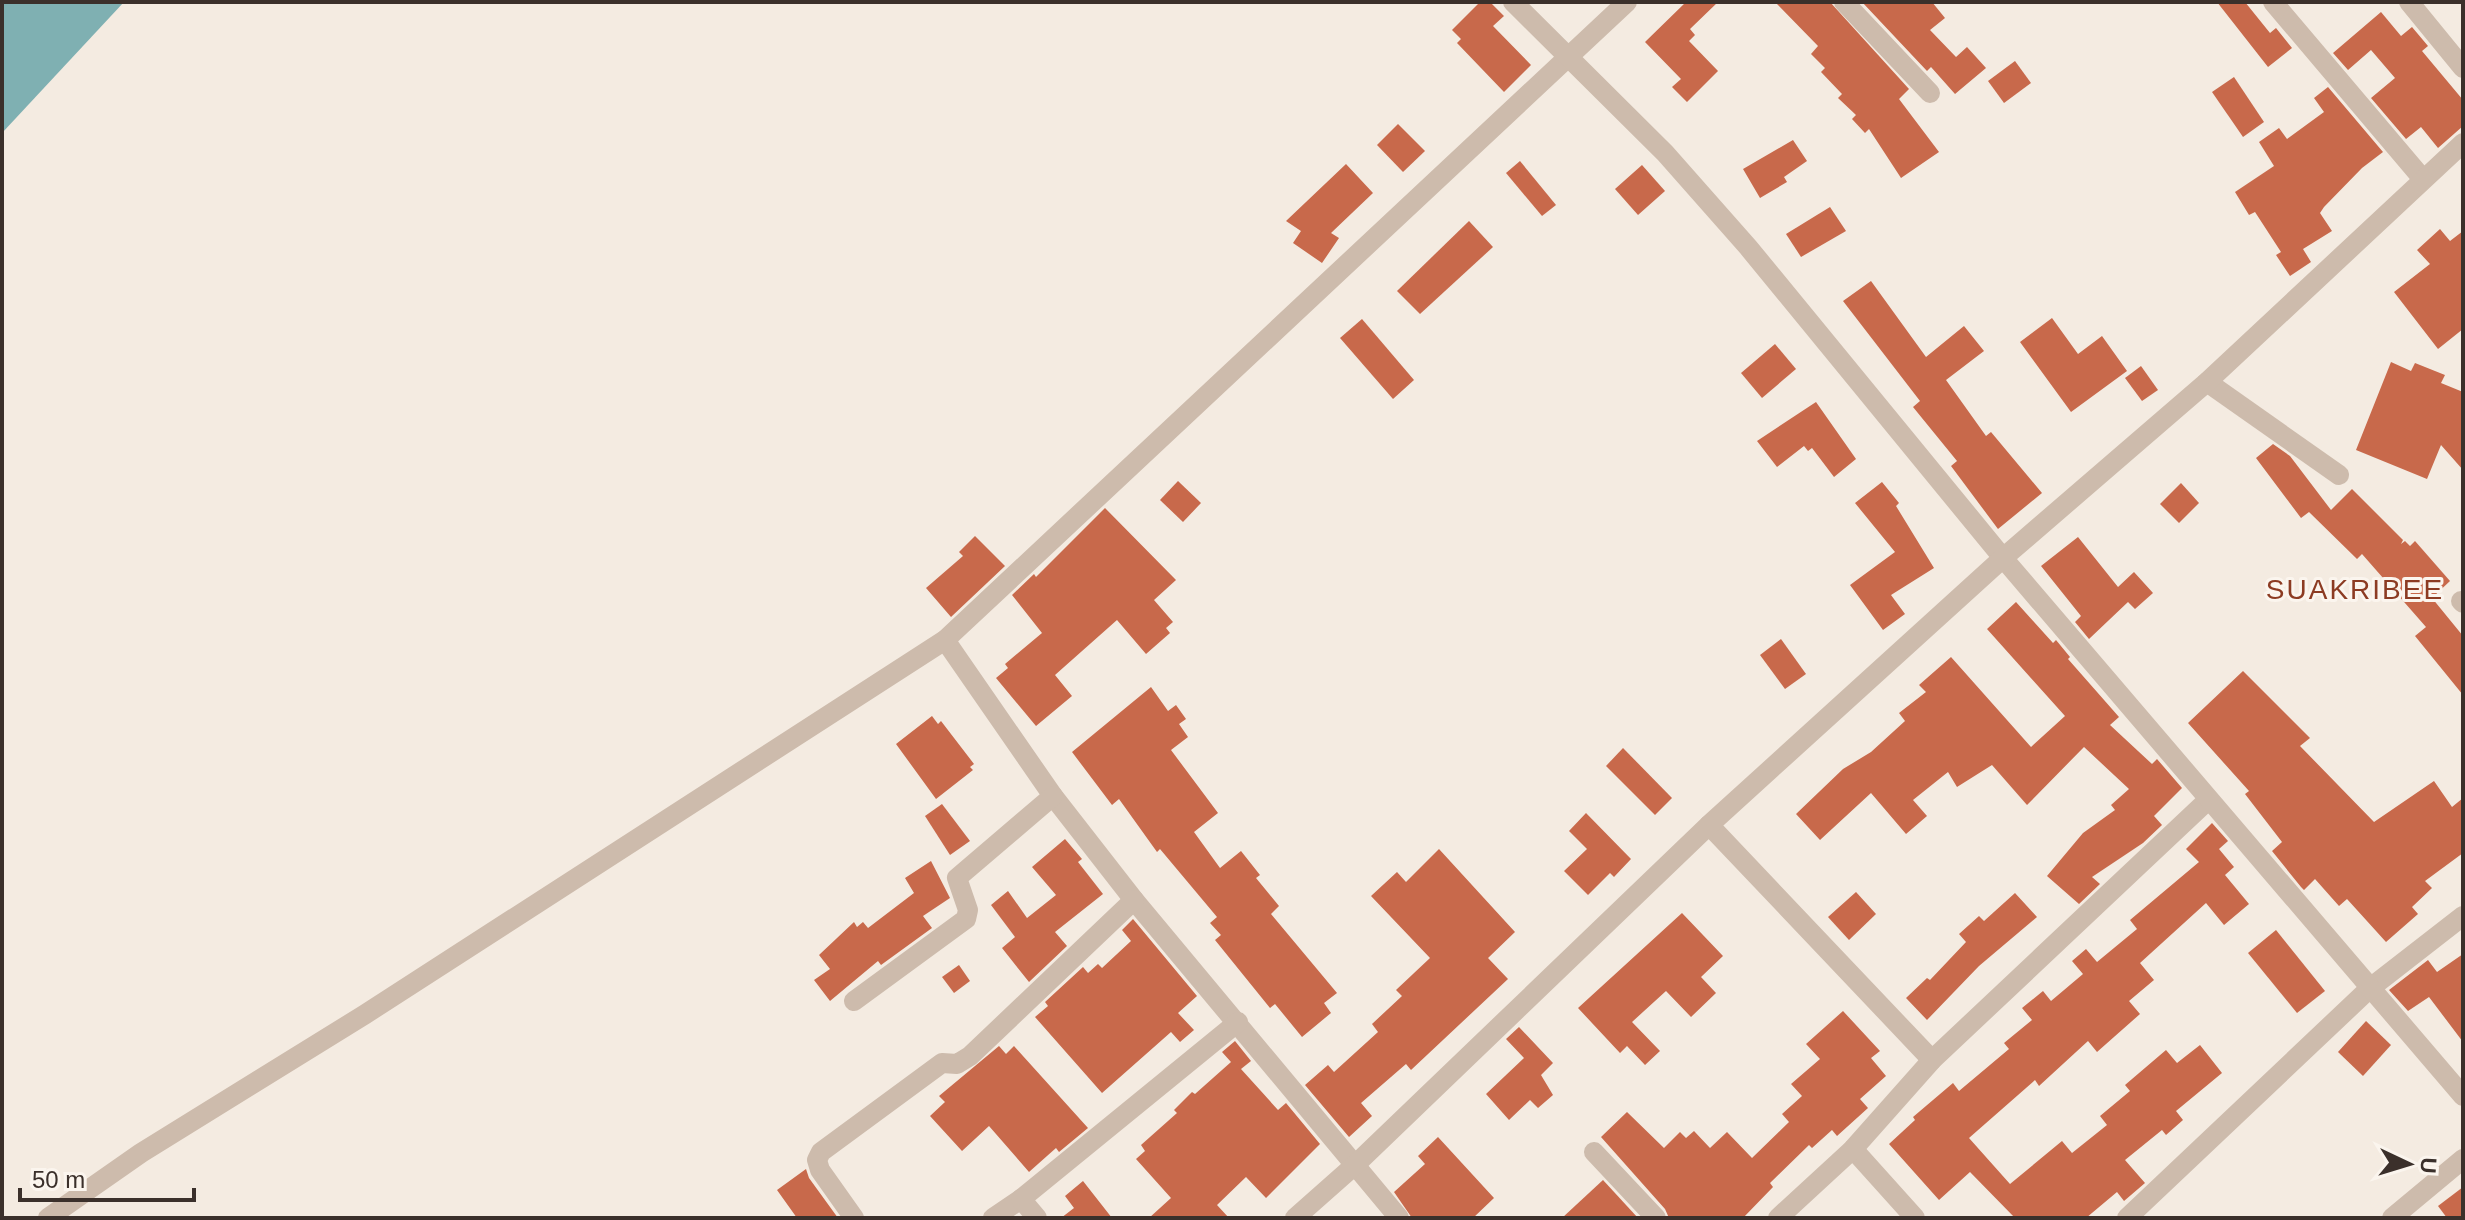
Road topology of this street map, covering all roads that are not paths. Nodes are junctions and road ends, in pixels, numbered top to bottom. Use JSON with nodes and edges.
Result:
{"nodes":[{"id":1,"x":1513,"y":2,"type":"edge"},
{"id":2,"x":1627,"y":2,"type":"edge"},
{"id":3,"x":1844,"y":2,"type":"edge"},
{"id":4,"x":2273,"y":2,"type":"edge"},
{"id":5,"x":2409,"y":2,"type":"edge"},
{"id":6,"x":1568,"y":56,"type":"junction"},
{"id":7,"x":2463,"y":68,"type":"edge"},
{"id":8,"x":1930,"y":93,"type":"dead end"},
{"id":9,"x":2463,"y":143,"type":"edge"},
{"id":10,"x":2422,"y":178,"type":"junction"},
{"id":11,"x":2207,"y":382,"type":"junction"},
{"id":12,"x":2339,"y":475,"type":"dead end"},
{"id":13,"x":2003,"y":558,"type":"junction"},
{"id":14,"x":945,"y":640,"type":"junction"},
{"id":15,"x":1053,"y":796,"type":"junction"},
{"id":16,"x":2208,"y":800,"type":"junction"},
{"id":17,"x":1709,"y":825,"type":"junction"},
{"id":18,"x":1134,"y":900,"type":"junction"},
{"id":19,"x":2463,"y":916,"type":"edge"},
{"id":20,"x":2369,"y":989,"type":"junction"},
{"id":21,"x":854,"y":1001,"type":"dead end"},
{"id":22,"x":1238,"y":1022,"type":"junction"},
{"id":23,"x":1932,"y":1060,"type":"junction"},
{"id":24,"x":2463,"y":1096,"type":"edge"},
{"id":25,"x":1853,"y":1149,"type":"junction"},
{"id":26,"x":1594,"y":1152,"type":"dead end"},
{"id":27,"x":2463,"y":1159,"type":"edge"},
{"id":28,"x":1356,"y":1164,"type":"junction"},
{"id":29,"x":1021,"y":1199,"type":"junction"},
{"id":30,"x":48,"y":1218,"type":"edge"},
{"id":31,"x":854,"y":1218,"type":"edge"},
{"id":32,"x":993,"y":1218,"type":"edge"},
{"id":33,"x":1037,"y":1218,"type":"edge"},
{"id":34,"x":1295,"y":1218,"type":"edge"},
{"id":35,"x":1399,"y":1218,"type":"edge"},
{"id":36,"x":1656,"y":1218,"type":"edge"},
{"id":37,"x":1778,"y":1218,"type":"edge"},
{"id":38,"x":1915,"y":1218,"type":"edge"},
{"id":39,"x":2127,"y":1218,"type":"edge"},
{"id":40,"x":2392,"y":1218,"type":"edge"}],
"edges":[{"from":1,"to":6,"type":"street"},
{"from":2,"to":6,"type":"street"},
{"from":3,"to":8,"type":"street"},
{"from":4,"to":10,"type":"street"},
{"from":5,"to":7,"type":"street"},
{"from":6,"to":13,"type":"street"},
{"from":6,"to":14,"type":"street"},
{"from":9,"to":10,"type":"street"},
{"from":10,"to":11,"type":"street"},
{"from":11,"to":12,"type":"street"},
{"from":11,"to":13,"type":"street"},
{"from":13,"to":16,"type":"street"},
{"from":13,"to":17,"type":"street"},
{"from":14,"to":15,"type":"street"},
{"from":14,"to":30,"type":"street"},
{"from":15,"to":18,"type":"street"},
{"from":15,"to":21,"type":"street"},
{"from":16,"to":20,"type":"street"},
{"from":16,"to":23,"type":"street"},
{"from":17,"to":23,"type":"street"},
{"from":17,"to":28,"type":"street"},
{"from":18,"to":22,"type":"street"},
{"from":18,"to":31,"type":"street"},
{"from":19,"to":20,"type":"street"},
{"from":20,"to":24,"type":"street"},
{"from":20,"to":39,"type":"street"},
{"from":22,"to":28,"type":"street"},
{"from":22,"to":29,"type":"street"},
{"from":23,"to":25,"type":"street"},
{"from":25,"to":37,"type":"street"},
{"from":25,"to":38,"type":"street"},
{"from":26,"to":36,"type":"street"},
{"from":27,"to":40,"type":"street"},
{"from":28,"to":34,"type":"street"},
{"from":28,"to":35,"type":"street"},
{"from":29,"to":32,"type":"street"},
{"from":29,"to":33,"type":"street"}]}
